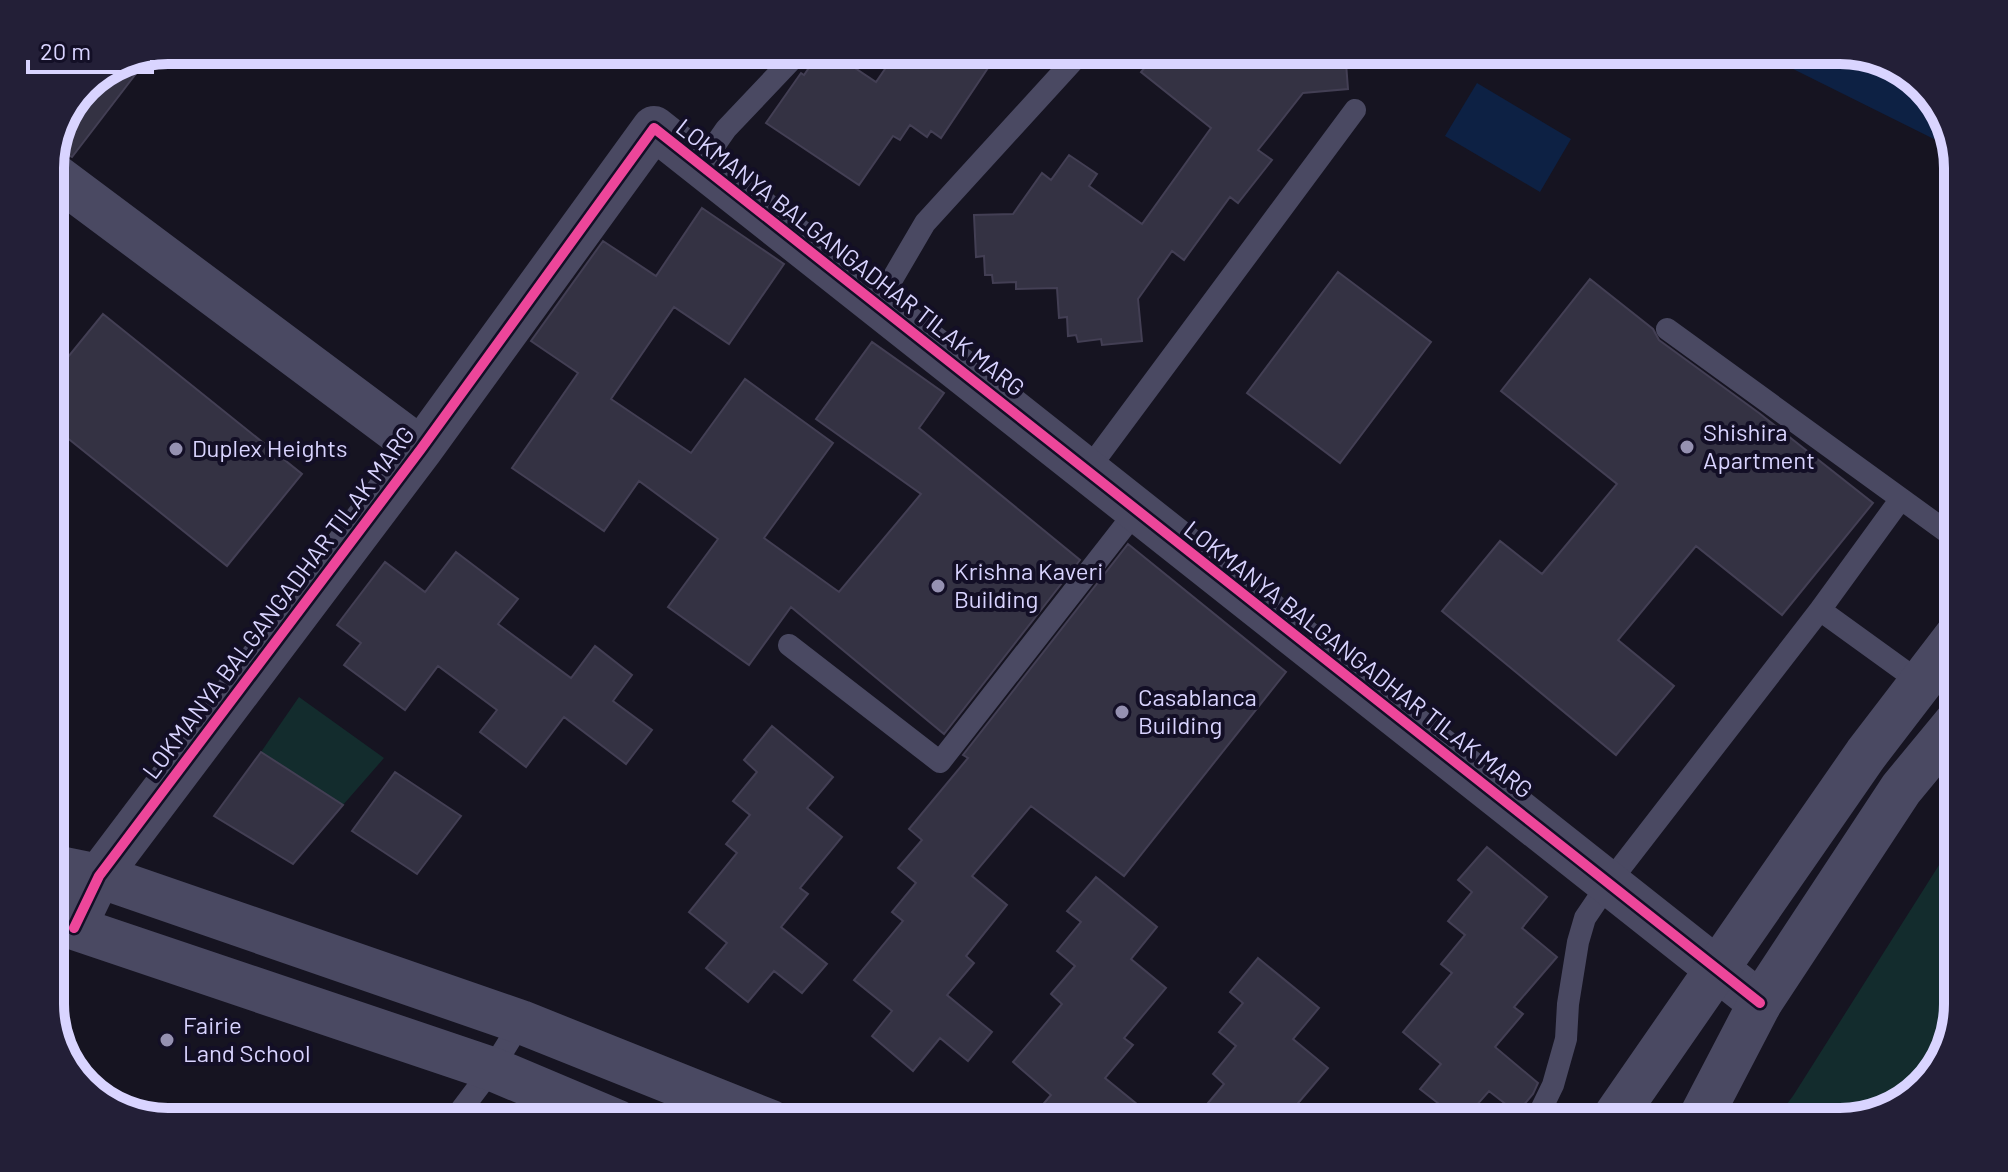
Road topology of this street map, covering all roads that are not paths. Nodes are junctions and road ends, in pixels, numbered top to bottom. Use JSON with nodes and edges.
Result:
{"nodes":[{"id":1,"x":788,"y":64,"type":"edge"},
{"id":2,"x":1070,"y":64,"type":"edge"},
{"id":3,"x":1355,"y":110,"type":"dead end"},
{"id":4,"x":701,"y":165,"type":"junction"},
{"id":5,"x":64,"y":182,"type":"edge"},
{"id":6,"x":877,"y":305,"type":"junction"},
{"id":7,"x":1667,"y":329,"type":"dead end"},
{"id":8,"x":421,"y":449,"type":"junction"},
{"id":9,"x":1087,"y":471,"type":"junction"},
{"id":10,"x":1900,"y":500,"type":"junction"},
{"id":11,"x":1137,"y":510,"type":"junction"},
{"id":12,"x":1944,"y":530,"type":"edge"},
{"id":13,"x":1820,"y":610,"type":"junction"},
{"id":14,"x":789,"y":645,"type":"dead end"},
{"id":15,"x":1944,"y":653,"type":"edge"},
{"id":16,"x":1921,"y":683,"type":"junction"},
{"id":17,"x":1944,"y":737,"type":"edge"},
{"id":18,"x":64,"y":869,"type":"edge"},
{"id":19,"x":99,"y":876,"type":"junction"},
{"id":20,"x":1608,"y":884,"type":"junction"},
{"id":21,"x":64,"y":922,"type":"edge"},
{"id":22,"x":64,"y":926,"type":"edge"},
{"id":23,"x":1718,"y":970,"type":"junction"},
{"id":24,"x":1760,"y":1003,"type":"junction"},
{"id":25,"x":521,"y":1022,"type":"junction"},
{"id":26,"x":492,"y":1069,"type":"junction"},
{"id":27,"x":463,"y":1108,"type":"edge"},
{"id":28,"x":585,"y":1108,"type":"edge"},
{"id":29,"x":736,"y":1108,"type":"edge"},
{"id":30,"x":1542,"y":1108,"type":"edge"},
{"id":31,"x":1621,"y":1108,"type":"edge"},
{"id":32,"x":1705,"y":1108,"type":"edge"}],
"edges":[{"from":1,"to":4,"type":"lane"},
{"from":2,"to":6,"type":"lane"},
{"from":3,"to":9,"type":"lane"},
{"from":4,"to":6,"type":"street","name":"LOKMANYA BALGANGADHAR TILAK MARG"},
{"from":4,"to":8,"type":"street","name":"LOKMANYA BALGANGADHAR TILAK MARG"},
{"from":5,"to":8,"type":"street","name":"LOKMANYA BALGANGADHAR TILAK MARG"},
{"from":6,"to":9,"type":"street","name":"LOKMANYA BALGANGADHAR TILAK MARG"},
{"from":7,"to":10,"type":"lane"},
{"from":8,"to":19,"type":"street","name":"LOKMANYA BALGANGADHAR TILAK MARG"},
{"from":9,"to":11,"type":"street","name":"LOKMANYA BALGANGADHAR TILAK MARG"},
{"from":10,"to":12,"type":"lane"},
{"from":10,"to":13,"type":"lane"},
{"from":11,"to":14,"type":"lane"},
{"from":11,"to":20,"type":"street","name":"LOKMANYA BALGANGADHAR TILAK MARG"},
{"from":13,"to":16,"type":"lane"},
{"from":13,"to":20,"type":"lane"},
{"from":15,"to":16,"type":"street"},
{"from":16,"to":23,"type":"street"},
{"from":17,"to":24,"type":"street"},
{"from":18,"to":19,"type":"street"},
{"from":19,"to":21,"type":"street","name":"LOKMANYA BALGANGADHAR TILAK MARG"},
{"from":19,"to":25,"type":"street"},
{"from":20,"to":23,"type":"street","name":"LOKMANYA BALGANGADHAR TILAK MARG"},
{"from":20,"to":30,"type":"lane"},
{"from":22,"to":26,"type":"street"},
{"from":23,"to":24,"type":"street","name":"LOKMANYA BALGANGADHAR TILAK MARG"},
{"from":23,"to":31,"type":"street"},
{"from":24,"to":32,"type":"street"},
{"from":25,"to":26,"type":"lane"},
{"from":25,"to":29,"type":"street"},
{"from":26,"to":27,"type":"lane"},
{"from":26,"to":28,"type":"street"}]}
